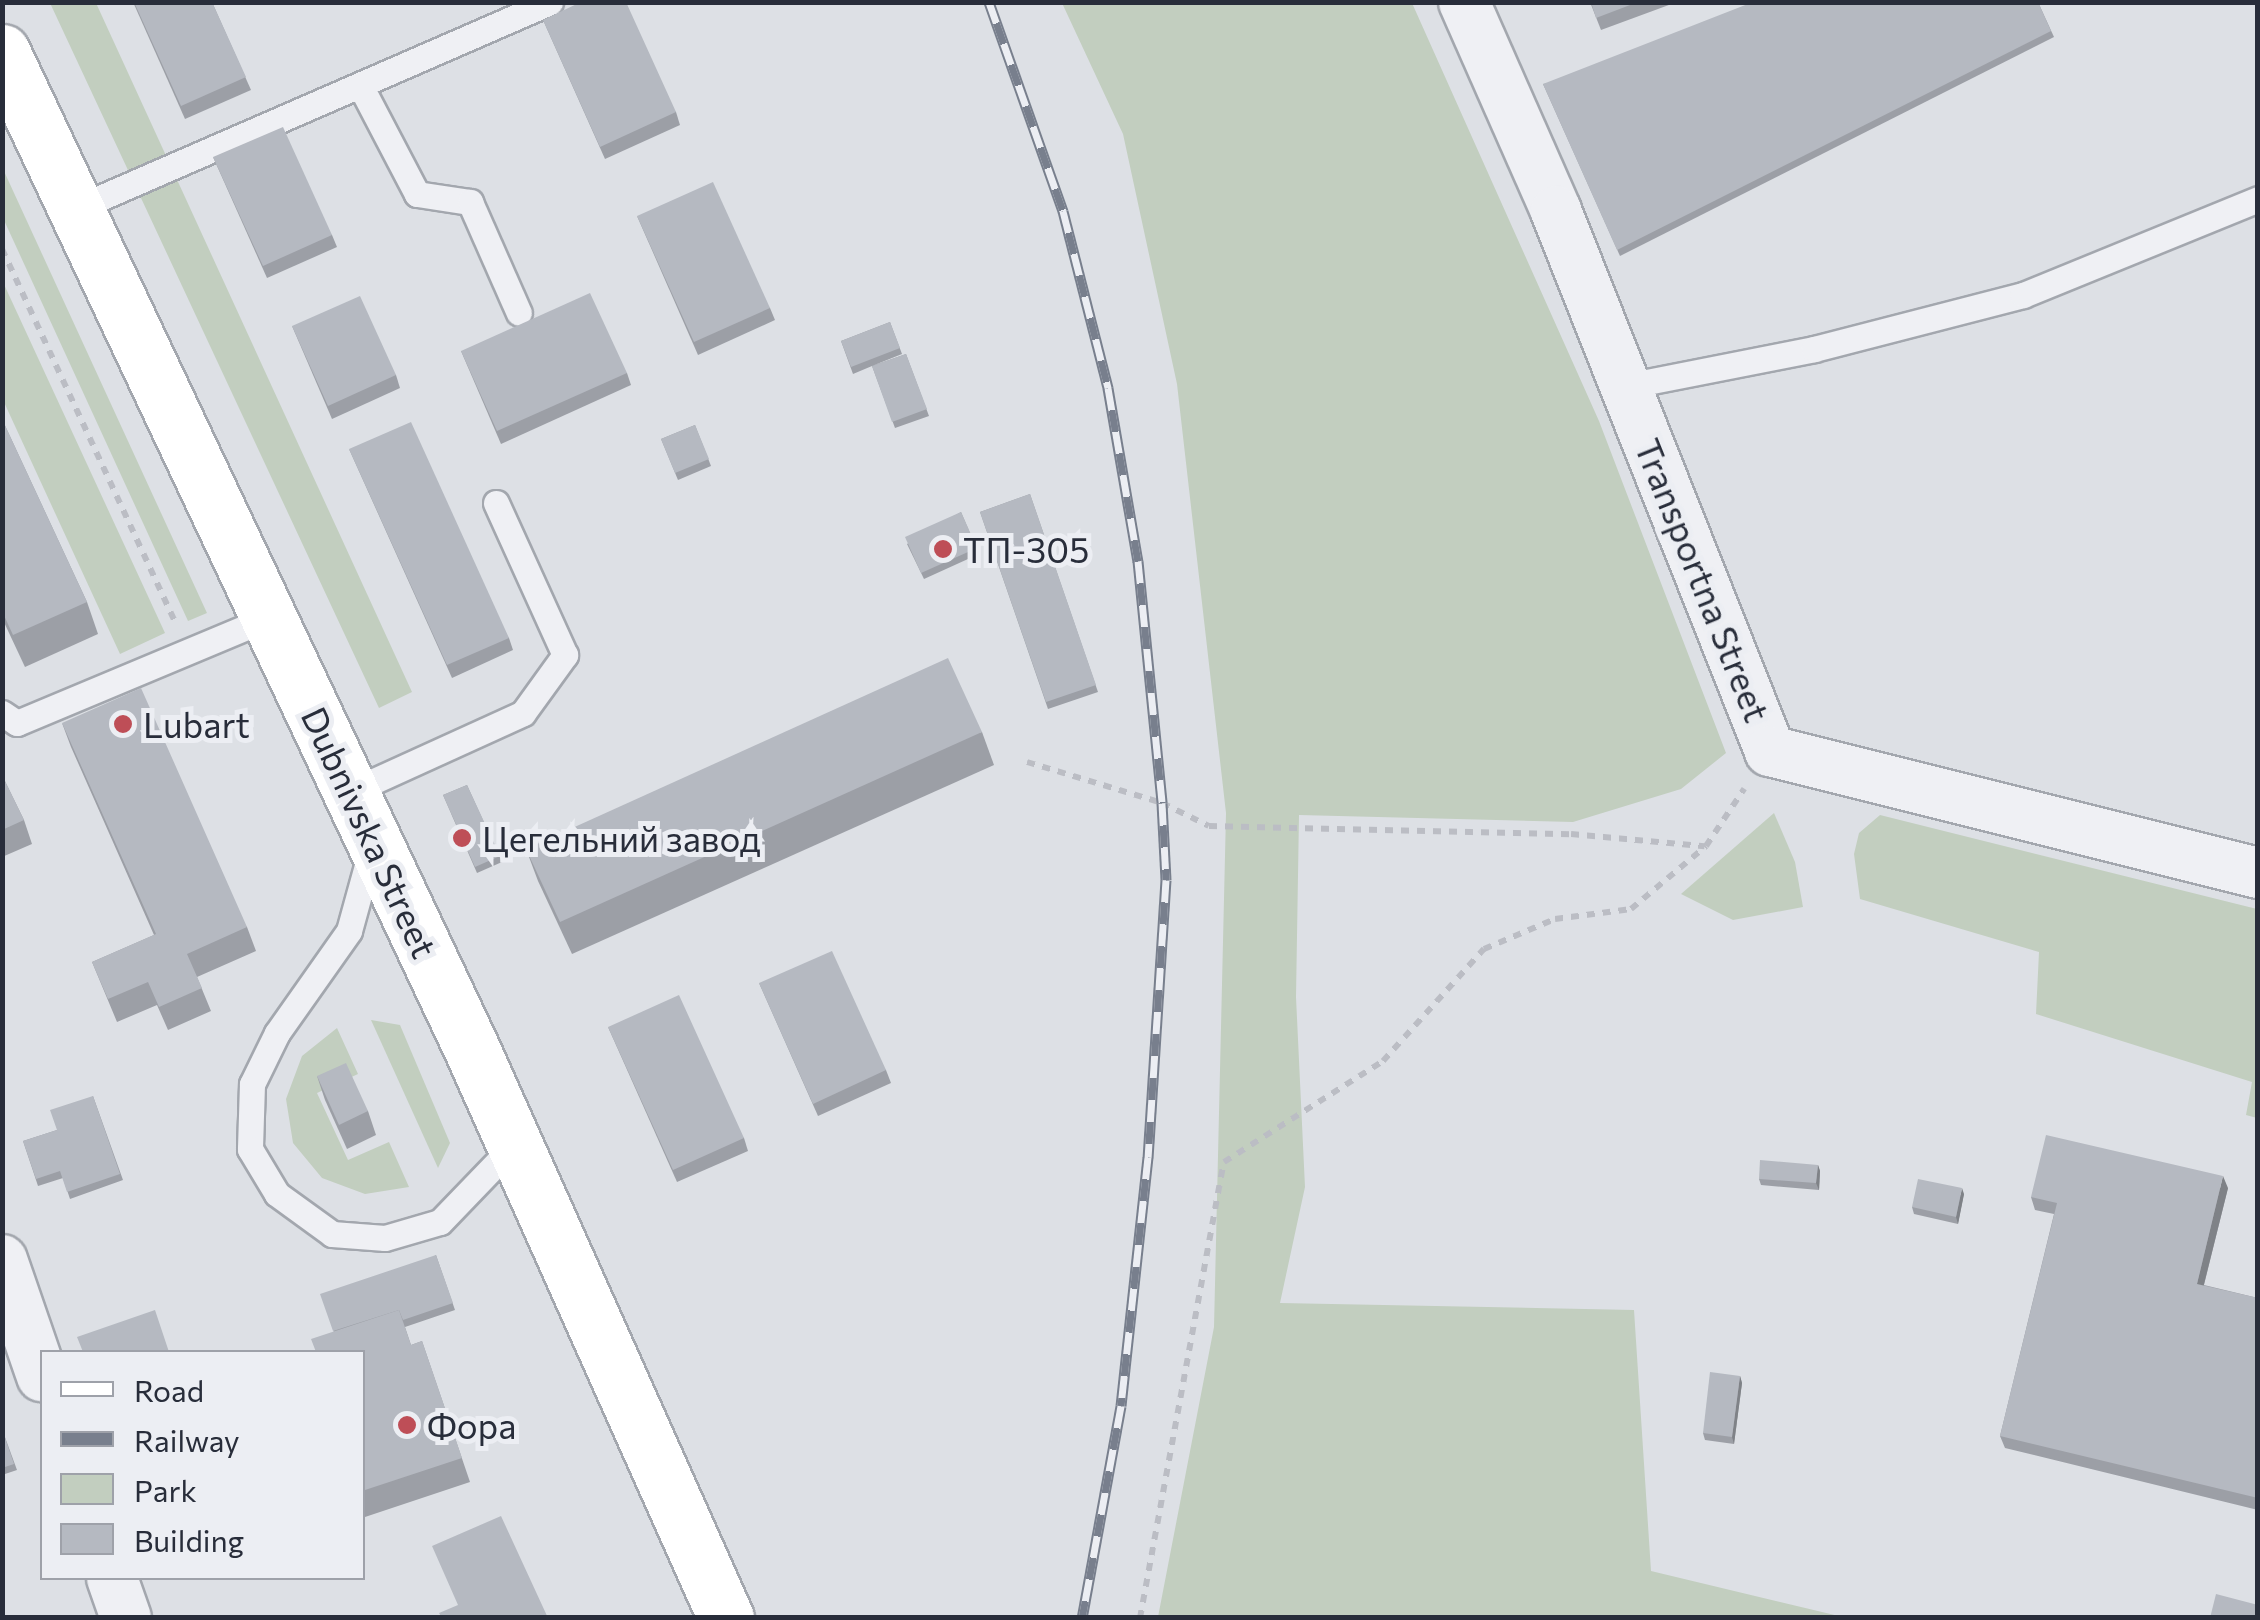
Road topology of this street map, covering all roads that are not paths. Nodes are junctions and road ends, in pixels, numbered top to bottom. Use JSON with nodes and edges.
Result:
{"nodes":[{"id":1,"x":550,"y":2,"type":"edge"},
{"id":2,"x":1464,"y":2,"type":"edge"},
{"id":3,"x":2,"y":52,"type":"edge"},
{"id":4,"x":360,"y":84,"type":"junction"},
{"id":5,"x":2258,"y":199,"type":"edge"},
{"id":6,"x":76,"y":208,"type":"junction"},
{"id":7,"x":519,"y":313,"type":"dead end"},
{"id":8,"x":1626,"y":386,"type":"junction"},
{"id":9,"x":496,"y":503,"type":"dead end"},
{"id":10,"x":270,"y":618,"type":"junction"},
{"id":11,"x":2,"y":713,"type":"edge"},
{"id":12,"x":350,"y":792,"type":"junction"},
{"id":13,"x":374,"y":842,"type":"junction"},
{"id":14,"x":2258,"y":873,"type":"edge"},
{"id":15,"x":514,"y":1145,"type":"junction"},
{"id":16,"x":2,"y":1260,"type":"edge"},
{"id":17,"x":40,"y":1370,"type":"edge"},
{"id":18,"x":113,"y":1580,"type":"edge"},
{"id":19,"x":126,"y":1618,"type":"edge"},
{"id":20,"x":726,"y":1618,"type":"edge"}],
"edges":[{"from":1,"to":4,"type":"lane"},
{"from":2,"to":8,"type":"street","name":"Transportna Street"},
{"from":3,"to":6,"type":"main road","name":"Dubnivska Street"},
{"from":4,"to":6,"type":"lane"},
{"from":4,"to":7,"type":"lane"},
{"from":5,"to":8,"type":"lane"},
{"from":6,"to":10,"type":"main road","name":"Dubnivska Street"},
{"from":8,"to":14,"type":"street","name":"Transportna Street"},
{"from":9,"to":12,"type":"lane"},
{"from":10,"to":11,"type":"lane"},
{"from":10,"to":12,"type":"main road","name":"Dubnivska Street"},
{"from":12,"to":13,"type":"main road","name":"Dubnivska Street"},
{"from":13,"to":15,"type":"main road","name":"Dubnivska Street"},
{"from":13,"to":15,"type":"lane"},
{"from":15,"to":20,"type":"main road","name":"Dubnivska Street"},
{"from":16,"to":17,"type":"street"},
{"from":18,"to":19,"type":"street"}]}
